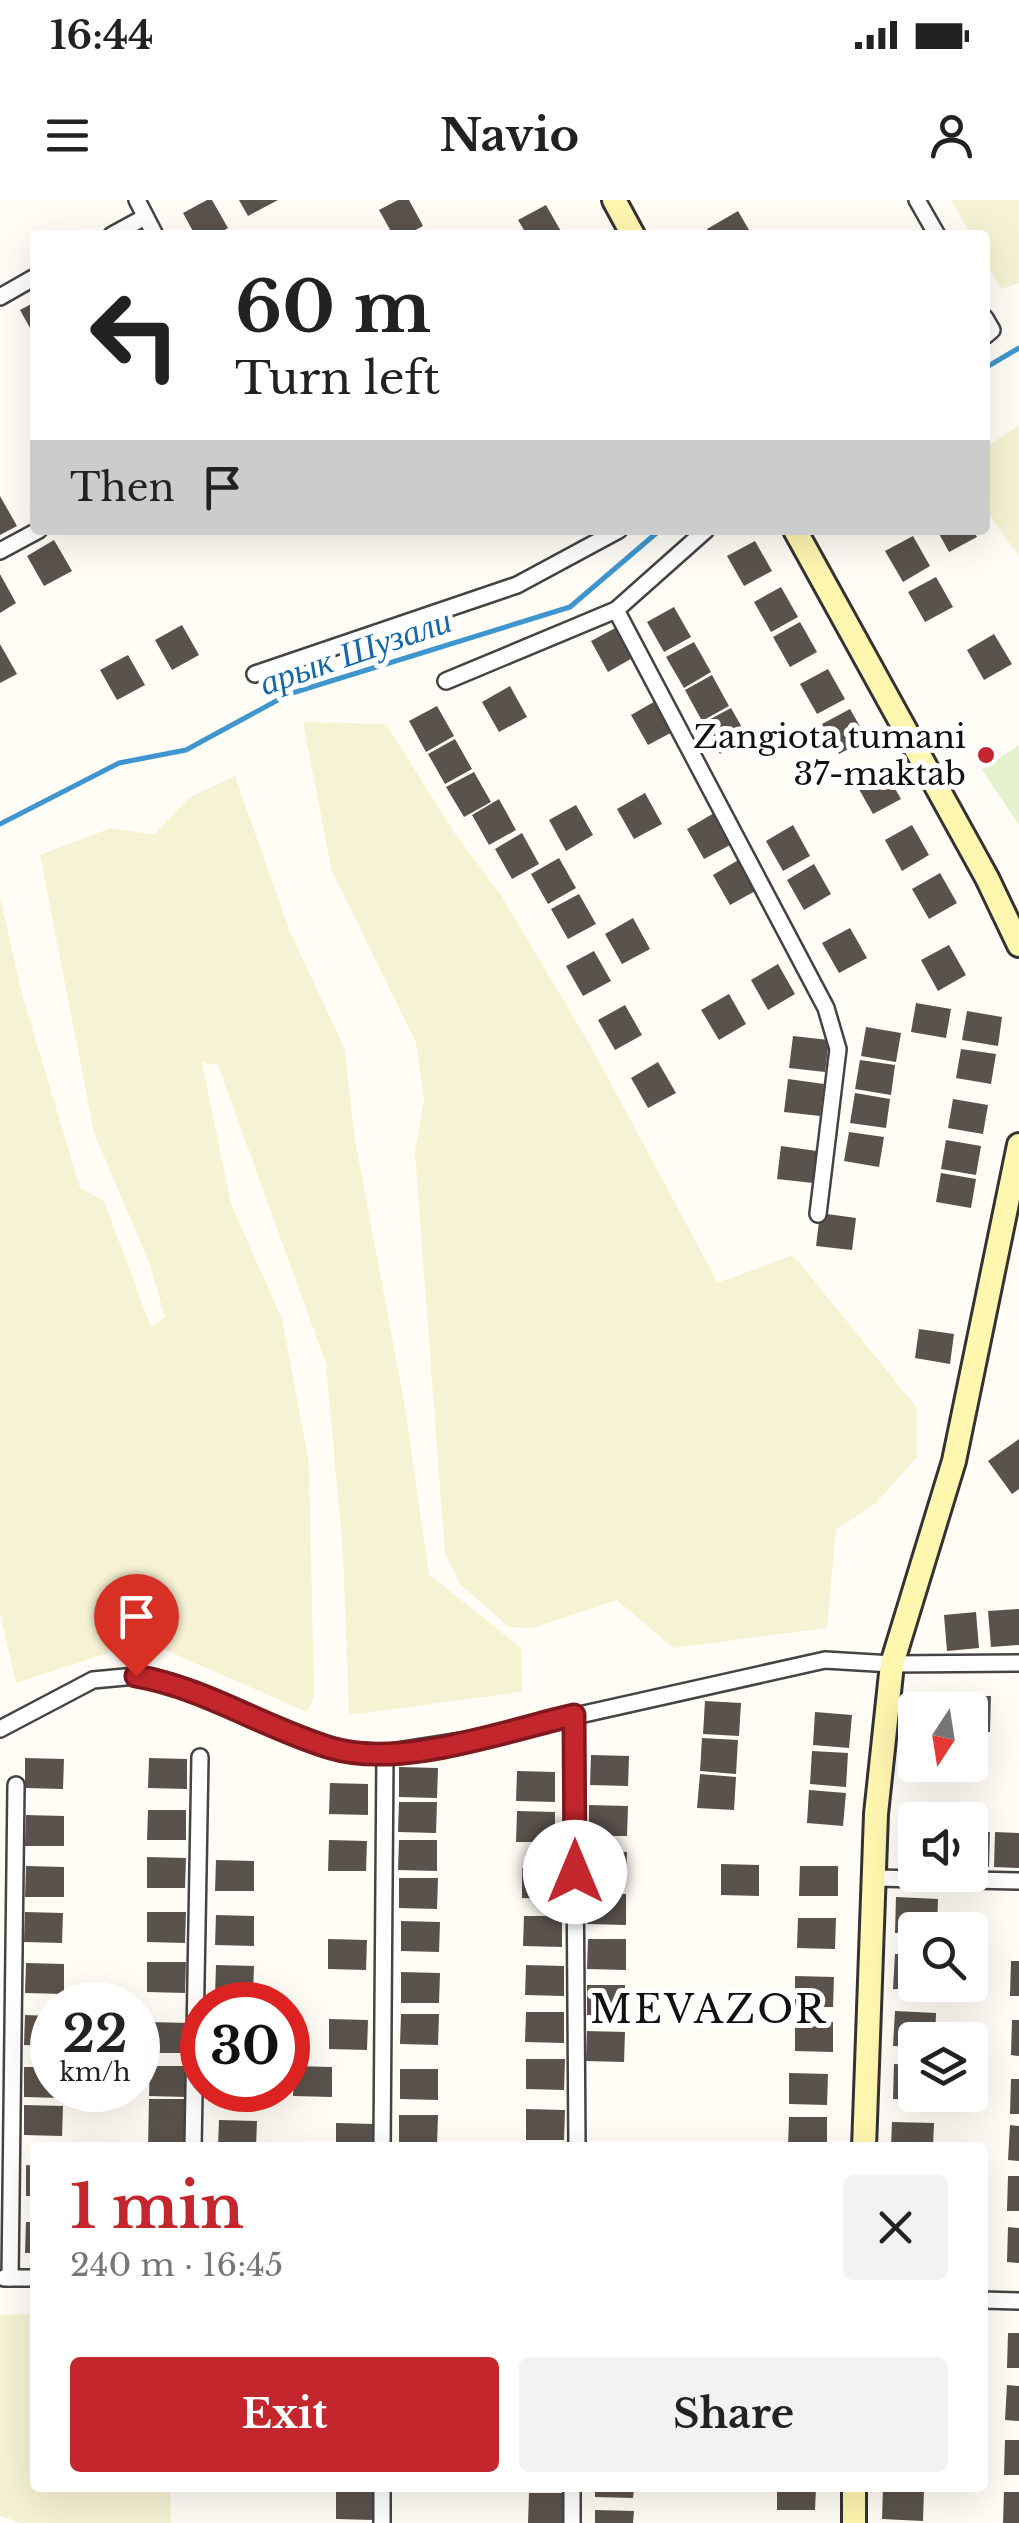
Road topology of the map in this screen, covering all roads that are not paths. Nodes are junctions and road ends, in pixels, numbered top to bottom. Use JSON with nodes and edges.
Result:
{"nodes":[{"id":1,"x":136,"y":200,"type":"edge"},
{"id":2,"x":614,"y":200,"type":"edge"},
{"id":3,"x":918,"y":200,"type":"edge"},
{"id":4,"x":145,"y":217,"type":"junction"},
{"id":5,"x":121,"y":230,"type":"edge"},
{"id":6,"x":152,"y":230,"type":"edge"},
{"id":7,"x":630,"y":230,"type":"edge"},
{"id":8,"x":935,"y":230,"type":"edge"},
{"id":9,"x":30,"y":280,"type":"edge"},
{"id":10,"x":0,"y":296,"type":"edge"},
{"id":11,"x":30,"y":535,"type":"edge"},
{"id":12,"x":610,"y":535,"type":"edge"},
{"id":13,"x":700,"y":535,"type":"edge"},
{"id":14,"x":798,"y":535,"type":"edge"},
{"id":15,"x":0,"y":551,"type":"edge"},
{"id":16,"x":616,"y":610,"type":"junction"},
{"id":17,"x":256,"y":674,"type":"dead end"},
{"id":18,"x":446,"y":681,"type":"dead end"},
{"id":19,"x":1019,"y":944,"type":"edge"},
{"id":20,"x":1019,"y":1146,"type":"edge"},
{"id":21,"x":818,"y":1214,"type":"dead end"},
{"id":22,"x":1019,"y":1663,"type":"edge"},
{"id":23,"x":892,"y":1664,"type":"junction"},
{"id":24,"x":574,"y":1715,"type":"junction"},
{"id":25,"x":0,"y":1729,"type":"edge"},
{"id":26,"x":384,"y":1754,"type":"junction"},
{"id":27,"x":200,"y":1757,"type":"dead end"},
{"id":28,"x":16,"y":1785,"type":"dead end"},
{"id":29,"x":874,"y":1878,"type":"junction"},
{"id":30,"x":1019,"y":1882,"type":"edge"},
{"id":31,"x":193,"y":2142,"type":"edge"},
{"id":32,"x":382,"y":2142,"type":"edge"},
{"id":33,"x":577,"y":2142,"type":"edge"},
{"id":34,"x":864,"y":2142,"type":"edge"},
{"id":35,"x":5,"y":2278,"type":"edge"},
{"id":36,"x":988,"y":2300,"type":"edge"},
{"id":37,"x":1019,"y":2301,"type":"edge"},
{"id":38,"x":382,"y":2492,"type":"edge"},
{"id":39,"x":572,"y":2492,"type":"edge"},
{"id":40,"x":854,"y":2492,"type":"edge"},
{"id":41,"x":382,"y":2523,"type":"edge"},
{"id":42,"x":572,"y":2523,"type":"edge"},
{"id":43,"x":854,"y":2523,"type":"edge"}],
"edges":[{"from":1,"to":4,"type":"street"},
{"from":2,"to":7,"type":"main road"},
{"from":3,"to":8,"type":"street"},
{"from":4,"to":5,"type":"street"},
{"from":4,"to":6,"type":"street"},
{"from":9,"to":10,"type":"street"},
{"from":11,"to":15,"type":"street"},
{"from":12,"to":17,"type":"street"},
{"from":13,"to":16,"type":"street"},
{"from":14,"to":19,"type":"main road"},
{"from":16,"to":18,"type":"street"},
{"from":16,"to":21,"type":"street"},
{"from":20,"to":23,"type":"main road"},
{"from":22,"to":23,"type":"street"},
{"from":23,"to":24,"type":"street"},
{"from":23,"to":29,"type":"main road"},
{"from":24,"to":26,"type":"street"},
{"from":24,"to":33,"type":"street"},
{"from":25,"to":26,"type":"street"},
{"from":26,"to":32,"type":"street"},
{"from":27,"to":31,"type":"street"},
{"from":28,"to":35,"type":"street"},
{"from":29,"to":30,"type":"street"},
{"from":29,"to":34,"type":"main road"},
{"from":36,"to":37,"type":"street"},
{"from":38,"to":41,"type":"street"},
{"from":39,"to":42,"type":"street"},
{"from":40,"to":43,"type":"main road"}]}
